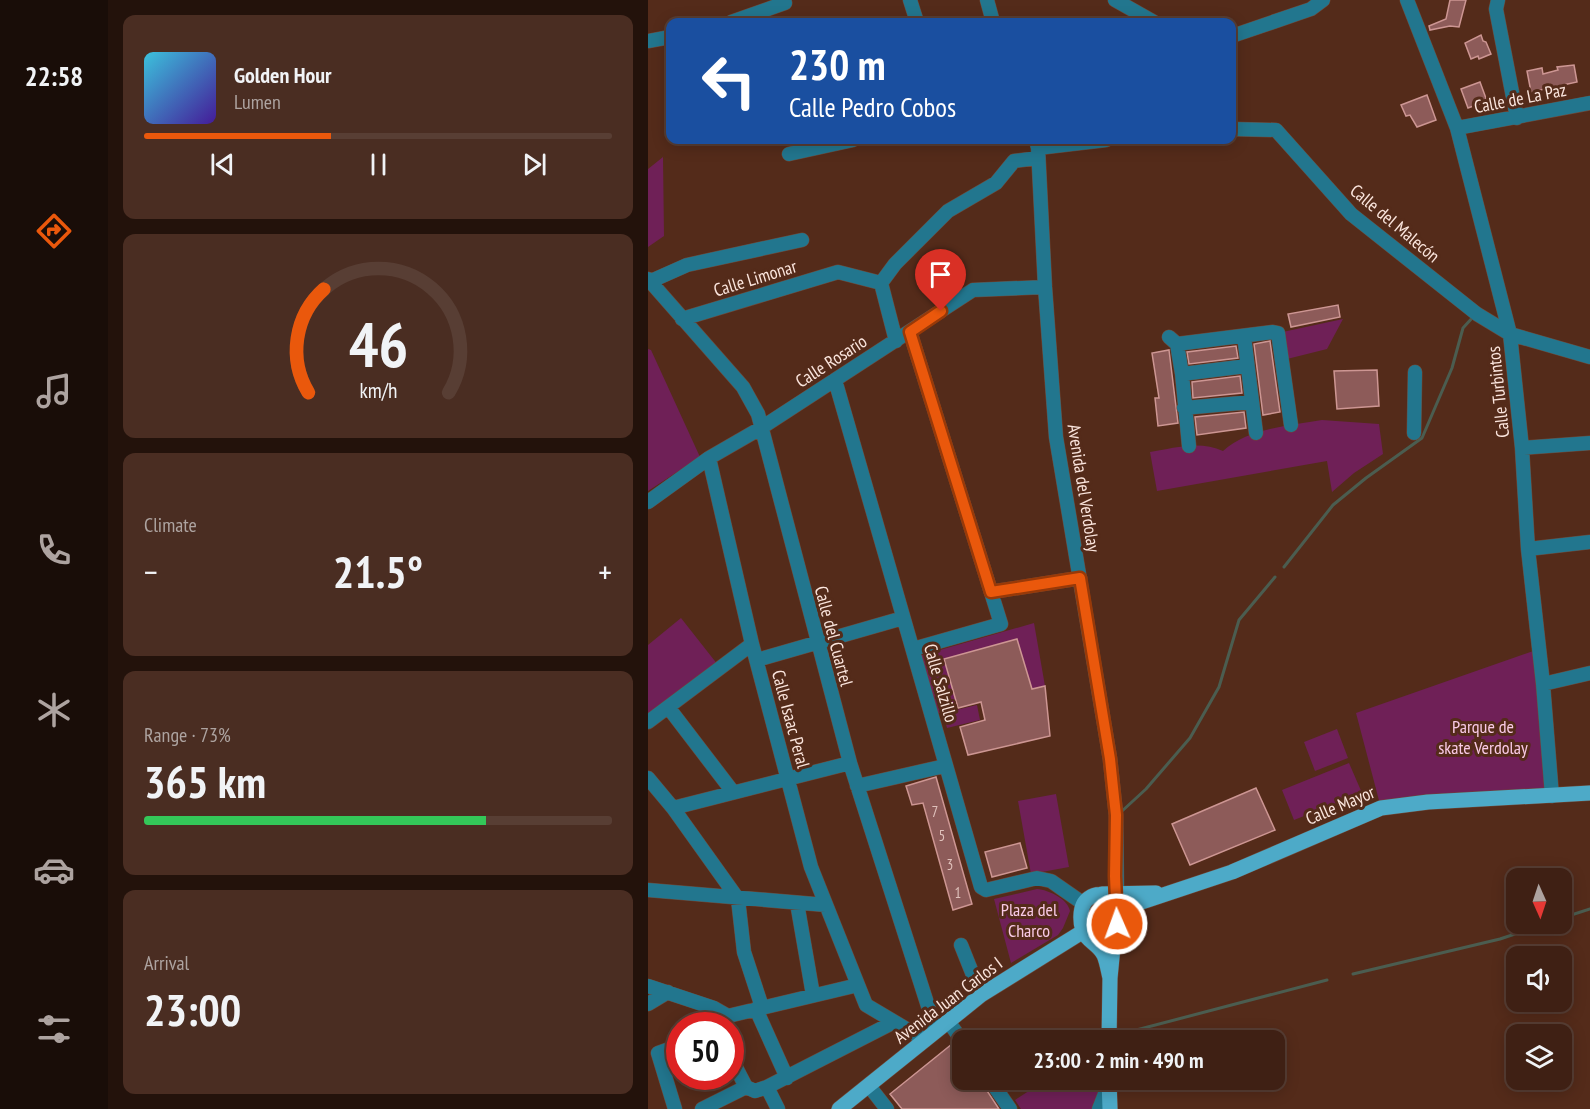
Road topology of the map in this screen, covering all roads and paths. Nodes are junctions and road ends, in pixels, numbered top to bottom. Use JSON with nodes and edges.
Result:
{"nodes":[{"id":1,"x":770,"y":0,"type":"edge"},
{"id":2,"x":910,"y":0,"type":"edge"},
{"id":3,"x":987,"y":0,"type":"edge"},
{"id":4,"x":1115,"y":0,"type":"edge"},
{"id":5,"x":1323,"y":0,"type":"edge"},
{"id":6,"x":1407,"y":0,"type":"edge"},
{"id":7,"x":1498,"y":0,"type":"edge"},
{"id":8,"x":787,"y":1,"type":"edge"},
{"id":9,"x":742,"y":18,"type":"edge"},
{"id":10,"x":916,"y":18,"type":"edge"},
{"id":11,"x":992,"y":18,"type":"edge"},
{"id":12,"x":1147,"y":18,"type":"edge"},
{"id":13,"x":1236,"y":35,"type":"edge"},
{"id":14,"x":666,"y":38,"type":"edge"},
{"id":15,"x":648,"y":41,"type":"edge"},
{"id":16,"x":1590,"y":103,"type":"edge"},
{"id":17,"x":1517,"y":117,"type":"junction"},
{"id":18,"x":1457,"y":128,"type":"junction"},
{"id":19,"x":1236,"y":129,"type":"edge"},
{"id":20,"x":835,"y":144,"type":"edge"},
{"id":21,"x":1076,"y":144,"type":"edge"},
{"id":22,"x":1038,"y":149,"type":"edge"},
{"id":23,"x":789,"y":154,"type":"dead end"},
{"id":24,"x":802,"y":240,"type":"dead end"},
{"id":25,"x":650,"y":280,"type":"edge"},
{"id":26,"x":881,"y":283,"type":"junction"},
{"id":27,"x":1045,"y":287,"type":"junction"},
{"id":28,"x":682,"y":319,"type":"junction"},
{"id":29,"x":910,"y":332,"type":"junction"},
{"id":30,"x":1510,"y":334,"type":"junction"},
{"id":31,"x":1244,"y":336,"type":"junction"},
{"id":32,"x":896,"y":341,"type":"junction"},
{"id":33,"x":1590,"y":357,"type":"edge"},
{"id":34,"x":1247,"y":366,"type":"junction"},
{"id":35,"x":1415,"y":372,"type":"dead end"},
{"id":36,"x":1182,"y":374,"type":"junction"},
{"id":37,"x":836,"y":380,"type":"junction"},
{"id":38,"x":1251,"y":402,"type":"junction"},
{"id":39,"x":1185,"y":408,"type":"junction"},
{"id":40,"x":1291,"y":425,"type":"dead end"},
{"id":41,"x":761,"y":428,"type":"junction"},
{"id":42,"x":1256,"y":433,"type":"dead end"},
{"id":43,"x":1414,"y":433,"type":"dead end"},
{"id":44,"x":1590,"y":443,"type":"edge"},
{"id":45,"x":1190,"y":446,"type":"dead end"},
{"id":46,"x":1521,"y":448,"type":"junction"},
{"id":47,"x":709,"y":458,"type":"junction"},
{"id":48,"x":649,"y":499,"type":"edge"},
{"id":49,"x":1590,"y":542,"type":"edge"},
{"id":50,"x":1528,"y":549,"type":"junction"},
{"id":51,"x":1080,"y":578,"type":"junction"},
{"id":52,"x":991,"y":592,"type":"junction"},
{"id":53,"x":903,"y":618,"type":"junction"},
{"id":54,"x":817,"y":643,"type":"junction"},
{"id":55,"x":752,"y":644,"type":"junction"},
{"id":56,"x":913,"y":649,"type":"junction"},
{"id":57,"x":757,"y":660,"type":"junction"},
{"id":58,"x":1590,"y":673,"type":"edge"},
{"id":59,"x":1543,"y":684,"type":"junction"},
{"id":60,"x":668,"y":707,"type":"junction"},
{"id":61,"x":648,"y":722,"type":"edge"},
{"id":62,"x":850,"y":763,"type":"junction"},
{"id":63,"x":945,"y":766,"type":"junction"},
{"id":64,"x":788,"y":779,"type":"junction"},
{"id":65,"x":651,"y":786,"type":"edge"},
{"id":66,"x":857,"y":786,"type":"junction"},
{"id":67,"x":733,"y":792,"type":"junction"},
{"id":68,"x":1590,"y":793,"type":"edge"},
{"id":69,"x":1552,"y":796,"type":"junction"},
{"id":70,"x":673,"y":808,"type":"junction"},
{"id":71,"x":648,"y":890,"type":"edge"},
{"id":72,"x":738,"y":899,"type":"junction"},
{"id":73,"x":1110,"y":900,"type":"junction"},
{"id":74,"x":797,"y":903,"type":"junction"},
{"id":75,"x":1084,"y":904,"type":"junction"},
{"id":76,"x":826,"y":905,"type":"junction"},
{"id":77,"x":1115,"y":931,"type":"junction"},
{"id":78,"x":1086,"y":935,"type":"junction"},
{"id":79,"x":961,"y":945,"type":"dead end"},
{"id":80,"x":1110,"y":978,"type":"junction"},
{"id":81,"x":858,"y":985,"type":"junction"},
{"id":82,"x":648,"y":986,"type":"edge"},
{"id":83,"x":668,"y":992,"type":"junction"},
{"id":84,"x":813,"y":995,"type":"junction"},
{"id":85,"x":981,"y":995,"type":"junction"},
{"id":86,"x":648,"y":1004,"type":"edge"},
{"id":87,"x":759,"y":1008,"type":"junction"},
{"id":88,"x":717,"y":1012,"type":"edge"},
{"id":89,"x":744,"y":1014,"type":"edge"},
{"id":90,"x":948,"y":1021,"type":"junction"},
{"id":91,"x":894,"y":1022,"type":"junction"},
{"id":92,"x":954,"y":1030,"type":"edge"},
{"id":93,"x":1109,"y":1030,"type":"edge"},
{"id":94,"x":930,"y":1036,"type":"junction"},
{"id":95,"x":666,"y":1050,"type":"edge"},
{"id":96,"x":788,"y":1078,"type":"junction"},
{"id":97,"x":666,"y":1079,"type":"edge"},
{"id":98,"x":744,"y":1083,"type":"edge"},
{"id":99,"x":869,"y":1086,"type":"junction"},
{"id":100,"x":746,"y":1087,"type":"junction"},
{"id":101,"x":767,"y":1087,"type":"junction"},
{"id":102,"x":669,"y":1090,"type":"edge"},
{"id":103,"x":997,"y":1090,"type":"edge"},
{"id":104,"x":1106,"y":1090,"type":"edge"},
{"id":105,"x":1109,"y":1090,"type":"edge"},
{"id":106,"x":675,"y":1109,"type":"edge"},
{"id":107,"x":702,"y":1109,"type":"edge"},
{"id":108,"x":778,"y":1109,"type":"edge"},
{"id":109,"x":839,"y":1109,"type":"edge"},
{"id":110,"x":887,"y":1109,"type":"edge"},
{"id":111,"x":1010,"y":1109,"type":"edge"},
{"id":112,"x":1100,"y":1109,"type":"edge"},
{"id":113,"x":1110,"y":1109,"type":"edge"}],
"edges":[{"from":1,"to":8,"type":"street"},
{"from":2,"to":10,"type":"street"},
{"from":3,"to":11,"type":"street"},
{"from":4,"to":12,"type":"street"},
{"from":5,"to":13,"type":"street"},
{"from":6,"to":18,"type":"street","name":"Calle Turbintos"},
{"from":7,"to":17,"type":"street"},
{"from":8,"to":9,"type":"street"},
{"from":14,"to":15,"type":"street"},
{"from":16,"to":17,"type":"street","name":"Calle de La Paz"},
{"from":17,"to":18,"type":"street","name":"Calle de La Paz"},
{"from":18,"to":30,"type":"street","name":"Calle Turbintos"},
{"from":19,"to":30,"type":"street","name":"Calle del Malecón"},
{"from":20,"to":23,"type":"street"},
{"from":21,"to":22,"type":"street"},
{"from":22,"to":26,"type":"street"},
{"from":22,"to":27,"type":"street","name":"Avenida del Verdolay"},
{"from":24,"to":25,"type":"street"},
{"from":25,"to":28,"type":"street","name":"Calle del Cuartel"},
{"from":26,"to":28,"type":"street","name":"Calle Limonar"},
{"from":26,"to":32,"type":"street"},
{"from":27,"to":29,"type":"street","name":"Calle Rosario"},
{"from":27,"to":51,"type":"street","name":"Avenida del Verdolay"},
{"from":28,"to":41,"type":"street","name":"Calle del Cuartel"},
{"from":29,"to":32,"type":"street","name":"Calle Rosario"},
{"from":29,"to":52,"type":"street"},
{"from":30,"to":33,"type":"street","name":"Calle del Malecón"},
{"from":30,"to":46,"type":"street","name":"Calle Turbintos"},
{"from":31,"to":34,"type":"street"},
{"from":31,"to":36,"type":"street"},
{"from":31,"to":40,"type":"street"},
{"from":32,"to":37,"type":"street","name":"Calle Rosario"},
{"from":34,"to":36,"type":"street"},
{"from":34,"to":38,"type":"street"},
{"from":35,"to":43,"type":"street"},
{"from":36,"to":39,"type":"street"},
{"from":37,"to":41,"type":"street","name":"Calle Rosario"},
{"from":37,"to":53,"type":"street","name":"Calle Salzillo"},
{"from":38,"to":39,"type":"street"},
{"from":38,"to":42,"type":"street"},
{"from":39,"to":45,"type":"street"},
{"from":41,"to":47,"type":"street","name":"Calle Rosario"},
{"from":41,"to":54,"type":"street","name":"Calle del Cuartel"},
{"from":44,"to":46,"type":"street"},
{"from":46,"to":50,"type":"street","name":"Calle Turbintos"},
{"from":47,"to":48,"type":"street","name":"Calle Rosario"},
{"from":47,"to":55,"type":"street","name":"Calle Isaac Peral"},
{"from":49,"to":50,"type":"street"},
{"from":50,"to":59,"type":"street","name":"Calle Turbintos"},
{"from":51,"to":52,"type":"street"},
{"from":51,"to":73,"type":"street","name":"Avenida del Verdolay"},
{"from":52,"to":56,"type":"street"},
{"from":53,"to":54,"type":"street"},
{"from":53,"to":56,"type":"street","name":"Calle Salzillo"},
{"from":54,"to":57,"type":"street"},
{"from":54,"to":62,"type":"street","name":"Calle del Cuartel"},
{"from":55,"to":57,"type":"street","name":"Calle Isaac Peral"},
{"from":55,"to":60,"type":"street"},
{"from":56,"to":63,"type":"street","name":"Calle Salzillo"},
{"from":57,"to":64,"type":"street","name":"Calle Isaac Peral"},
{"from":58,"to":59,"type":"street"},
{"from":59,"to":69,"type":"street","name":"Calle Turbintos"},
{"from":60,"to":61,"type":"street"},
{"from":60,"to":67,"type":"street"},
{"from":62,"to":64,"type":"street"},
{"from":62,"to":66,"type":"street","name":"Calle del Cuartel"},
{"from":63,"to":66,"type":"street"},
{"from":63,"to":75,"type":"street","name":"Calle Salzillo"},
{"from":64,"to":67,"type":"street"},
{"from":64,"to":76,"type":"street","name":"Calle Isaac Peral"},
{"from":65,"to":70,"type":"street"},
{"from":66,"to":94,"type":"street","name":"Calle del Cuartel"},
{"from":67,"to":70,"type":"street"},
{"from":68,"to":69,"type":"main road","name":"Calle Mayor"},
{"from":69,"to":73,"type":"main road","name":"Calle Mayor"},
{"from":70,"to":72,"type":"street"},
{"from":71,"to":72,"type":"street"},
{"from":72,"to":74,"type":"street"},
{"from":72,"to":87,"type":"street"},
{"from":73,"to":75,"type":"main road"},
{"from":73,"to":77,"type":"main road"},
{"from":73,"to":78,"type":"main road"},
{"from":74,"to":76,"type":"street"},
{"from":74,"to":84,"type":"street"},
{"from":75,"to":78,"type":"main road"},
{"from":76,"to":81,"type":"street","name":"Calle Isaac Peral"},
{"from":77,"to":78,"type":"main road"},
{"from":77,"to":80,"type":"main road"},
{"from":78,"to":80,"type":"main road"},
{"from":78,"to":85,"type":"main road","name":"Avenida Juan Carlos I"},
{"from":79,"to":85,"type":"street"},
{"from":80,"to":93,"type":"main road"},
{"from":81,"to":84,"type":"street"},
{"from":81,"to":91,"type":"street","name":"Calle Isaac Peral"},
{"from":82,"to":83,"type":"street"},
{"from":83,"to":86,"type":"street"},
{"from":83,"to":88,"type":"street"},
{"from":84,"to":87,"type":"street"},
{"from":85,"to":90,"type":"main road","name":"Avenida Juan Carlos I"},
{"from":87,"to":89,"type":"street"},
{"from":87,"to":96,"type":"street"},
{"from":90,"to":92,"type":"street"},
{"from":90,"to":94,"type":"main road","name":"Avenida Juan Carlos I"},
{"from":91,"to":94,"type":"street","name":"Calle Isaac Peral"},
{"from":91,"to":96,"type":"street"},
{"from":94,"to":99,"type":"main road","name":"Avenida Juan Carlos I"},
{"from":95,"to":97,"type":"street"},
{"from":96,"to":101,"type":"street"},
{"from":98,"to":100,"type":"street"},
{"from":99,"to":109,"type":"main road","name":"Avenida Juan Carlos I"},
{"from":99,"to":110,"type":"street"},
{"from":100,"to":101,"type":"street"},
{"from":100,"to":107,"type":"street"},
{"from":101,"to":108,"type":"street"},
{"from":102,"to":106,"type":"street"},
{"from":103,"to":111,"type":"street"},
{"from":104,"to":112,"type":"street"},
{"from":105,"to":113,"type":"main road"}]}
